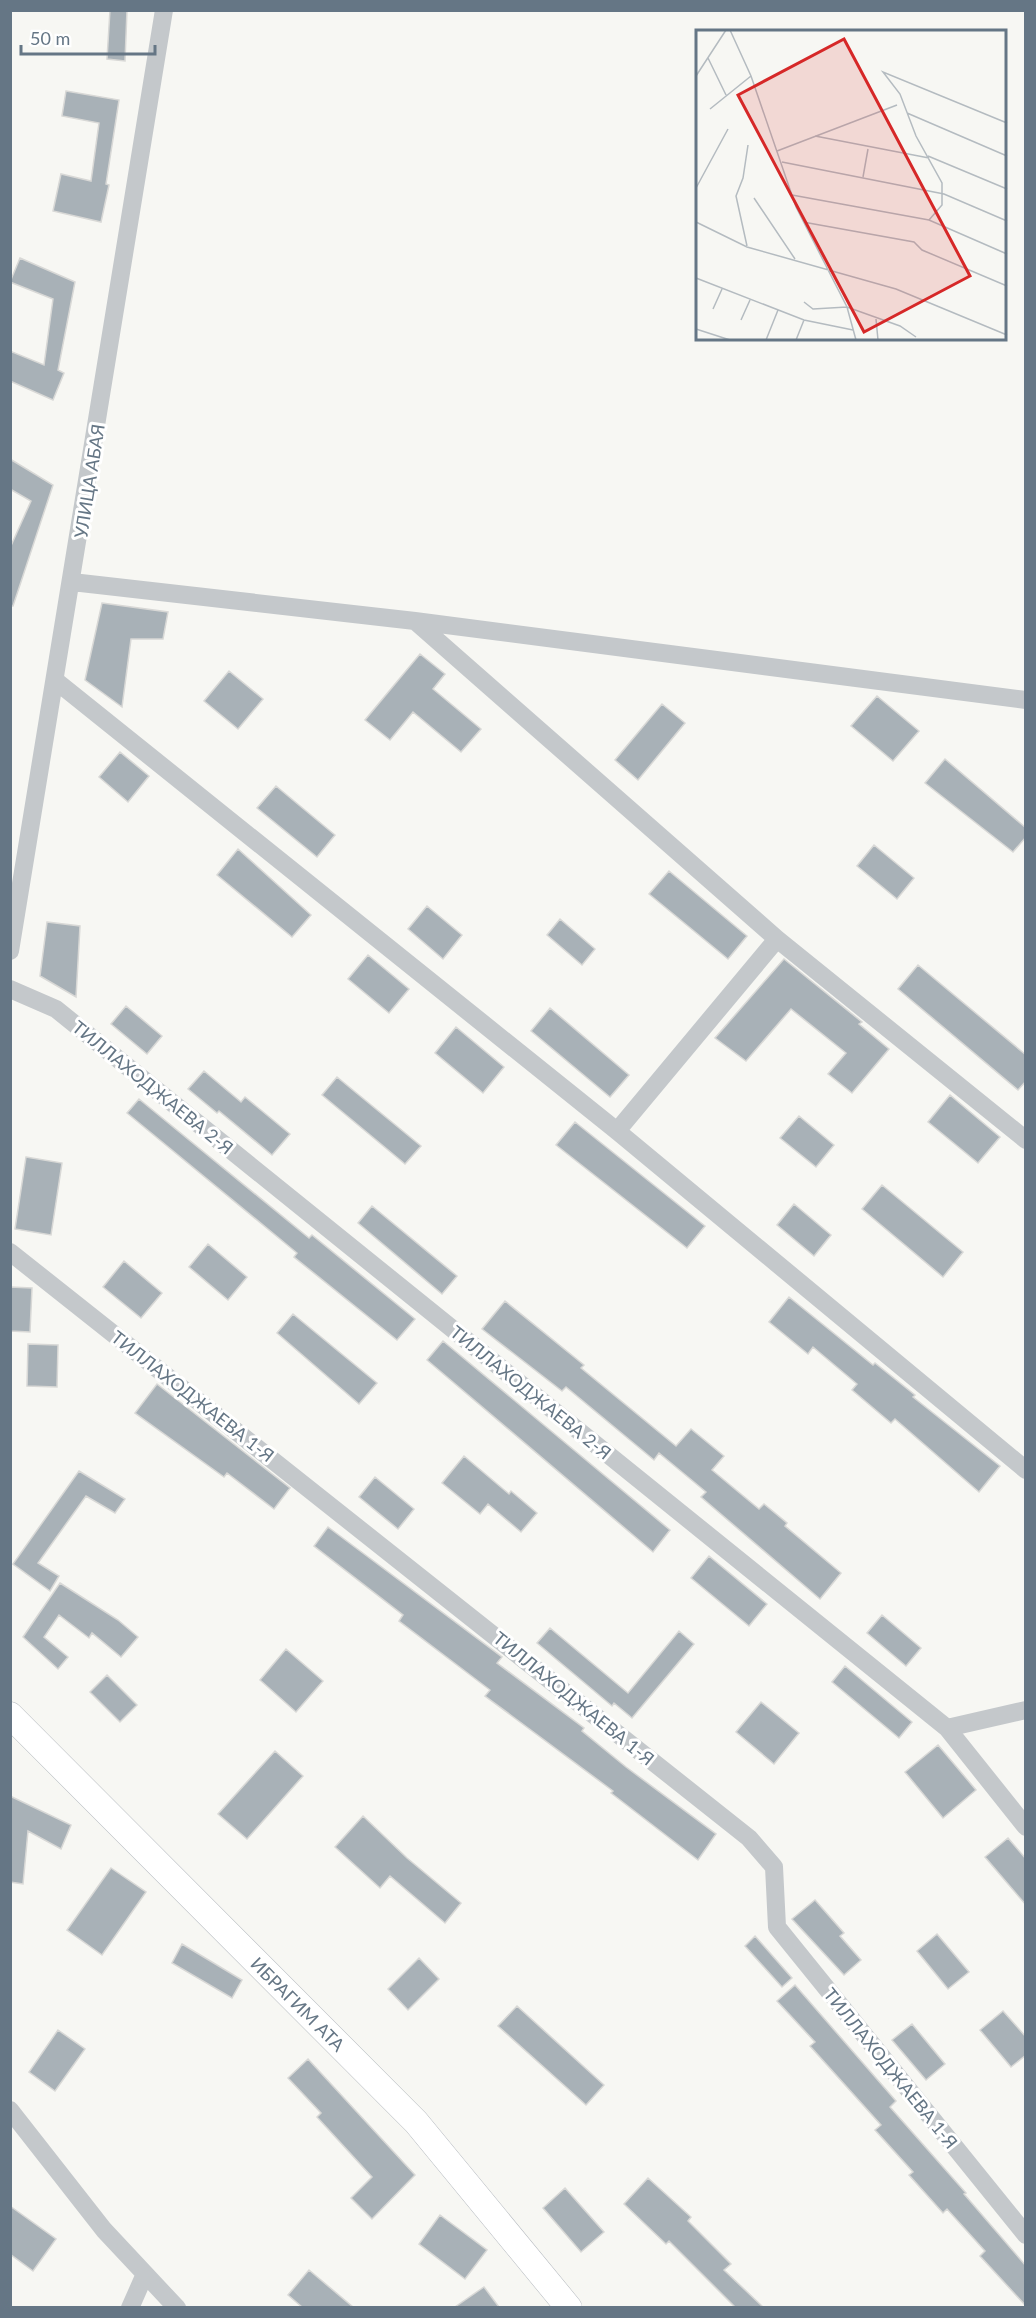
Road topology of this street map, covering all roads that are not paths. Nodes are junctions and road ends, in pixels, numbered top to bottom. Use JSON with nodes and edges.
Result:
{"nodes":[{"id":1,"x":164,"y":10,"type":"edge"},
{"id":2,"x":72,"y":582,"type":"junction"},
{"id":3,"x":415,"y":621,"type":"junction"},
{"id":4,"x":56,"y":681,"type":"junction"},
{"id":5,"x":1026,"y":700,"type":"edge"},
{"id":6,"x":777,"y":939,"type":"junction"},
{"id":7,"x":10,"y":951,"type":"edge"},
{"id":8,"x":10,"y":989,"type":"edge"},
{"id":9,"x":617,"y":1131,"type":"junction"},
{"id":10,"x":1026,"y":1140,"type":"edge"},
{"id":11,"x":10,"y":1252,"type":"edge"},
{"id":12,"x":1026,"y":1470,"type":"edge"},
{"id":13,"x":1026,"y":1710,"type":"edge"},
{"id":14,"x":10,"y":1715,"type":"edge"},
{"id":15,"x":946,"y":1728,"type":"junction"},
{"id":16,"x":1026,"y":1827,"type":"edge"},
{"id":17,"x":10,"y":2110,"type":"edge"},
{"id":18,"x":1026,"y":2235,"type":"edge"},
{"id":19,"x":145,"y":2274,"type":"junction"},
{"id":20,"x":130,"y":2307,"type":"edge"},
{"id":21,"x":177,"y":2307,"type":"edge"},
{"id":22,"x":569,"y":2307,"type":"edge"}],
"edges":[{"from":1,"to":2,"type":"street","name":"УЛИЦА АБАЯ"},
{"from":2,"to":3,"type":"street"},
{"from":2,"to":4,"type":"street","name":"УЛИЦА АБАЯ"},
{"from":3,"to":5,"type":"street"},
{"from":3,"to":6,"type":"street"},
{"from":4,"to":7,"type":"street","name":"УЛИЦА АБАЯ"},
{"from":4,"to":9,"type":"street"},
{"from":6,"to":9,"type":"street"},
{"from":6,"to":10,"type":"street"},
{"from":8,"to":15,"type":"street","name":"ТИЛЛАХОДЖАЕВА 2-Я"},
{"from":9,"to":12,"type":"street"},
{"from":11,"to":18,"type":"street","name":"ТИЛЛАХОДЖАЕВА 1-Я"},
{"from":13,"to":15,"type":"street"},
{"from":14,"to":22,"type":"street","name":"ИБРАГИМ АТА"},
{"from":15,"to":16,"type":"street","name":"ТИЛЛАХОДЖАЕВА 2-Я"},
{"from":17,"to":19,"type":"street"},
{"from":19,"to":20,"type":"street"},
{"from":19,"to":21,"type":"street"}]}
